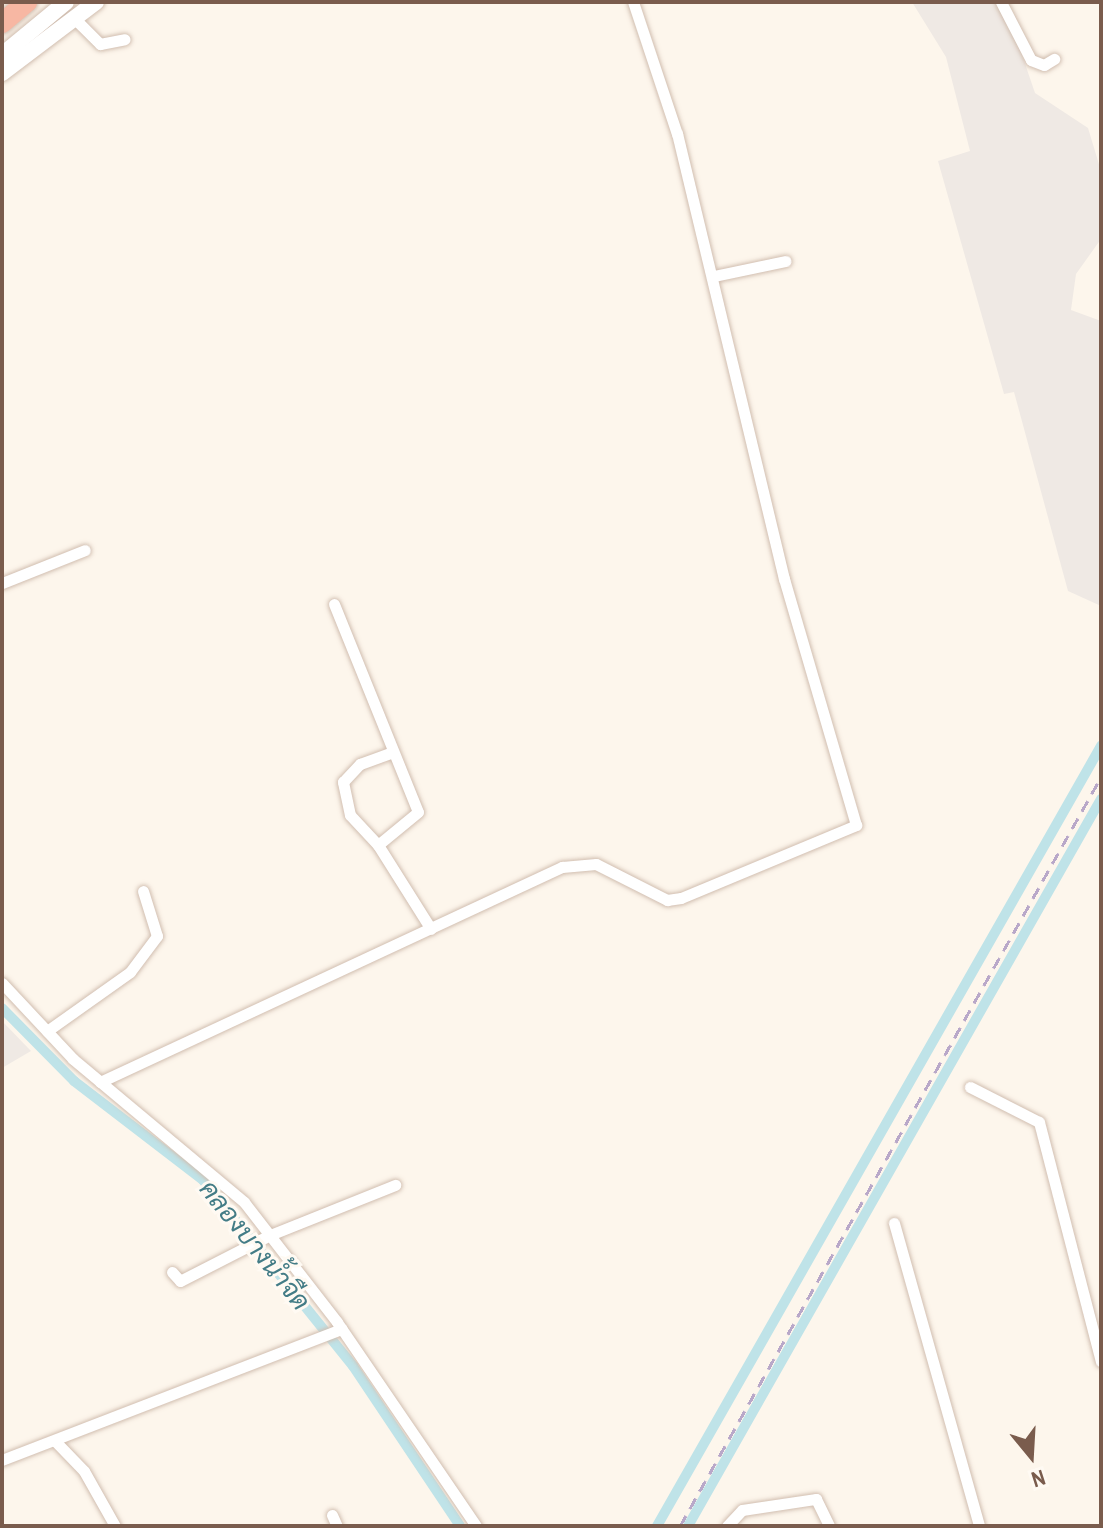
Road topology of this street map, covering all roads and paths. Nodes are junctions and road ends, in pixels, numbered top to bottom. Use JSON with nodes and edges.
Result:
{"nodes":[{"id":1,"x":27,"y":2,"type":"edge"},
{"id":2,"x":66,"y":2,"type":"edge"},
{"id":3,"x":96,"y":2,"type":"edge"},
{"id":4,"x":633,"y":2,"type":"edge"},
{"id":5,"x":1001,"y":2,"type":"edge"},
{"id":6,"x":74,"y":18,"type":"junction"},
{"id":7,"x":2,"y":23,"type":"edge"},
{"id":8,"x":125,"y":39,"type":"dead end"},
{"id":9,"x":2,"y":55,"type":"edge"},
{"id":10,"x":1054,"y":59,"type":"dead end"},
{"id":11,"x":2,"y":73,"type":"edge"},
{"id":12,"x":785,"y":261,"type":"dead end"},
{"id":13,"x":714,"y":276,"type":"junction"},
{"id":14,"x":85,"y":550,"type":"dead end"},
{"id":15,"x":2,"y":583,"type":"edge"},
{"id":16,"x":334,"y":604,"type":"dead end"},
{"id":17,"x":393,"y":752,"type":"junction"},
{"id":18,"x":378,"y":845,"type":"junction"},
{"id":19,"x":143,"y":891,"type":"dead end"},
{"id":20,"x":431,"y":929,"type":"junction"},
{"id":21,"x":2,"y":983,"type":"edge"},
{"id":22,"x":47,"y":1031,"type":"junction"},
{"id":23,"x":100,"y":1082,"type":"junction"},
{"id":24,"x":970,"y":1087,"type":"dead end"},
{"id":25,"x":395,"y":1185,"type":"dead end"},
{"id":26,"x":894,"y":1223,"type":"dead end"},
{"id":27,"x":267,"y":1237,"type":"junction"},
{"id":28,"x":172,"y":1272,"type":"dead end"},
{"id":29,"x":340,"y":1331,"type":"junction"},
{"id":30,"x":1101,"y":1361,"type":"edge"},
{"id":31,"x":56,"y":1442,"type":"junction"},
{"id":32,"x":2,"y":1460,"type":"edge"},
{"id":33,"x":115,"y":1526,"type":"edge"},
{"id":34,"x":476,"y":1526,"type":"edge"},
{"id":35,"x":727,"y":1526,"type":"edge"},
{"id":36,"x":829,"y":1526,"type":"edge"},
{"id":37,"x":979,"y":1526,"type":"edge"}],
"edges":[{"from":1,"to":7,"type":"highway"},
{"from":2,"to":9,"type":"main road"},
{"from":3,"to":6,"type":"main road"},
{"from":4,"to":13,"type":"street"},
{"from":5,"to":10,"type":"street"},
{"from":6,"to":8,"type":"street"},
{"from":6,"to":11,"type":"main road"},
{"from":12,"to":13,"type":"street"},
{"from":13,"to":20,"type":"street"},
{"from":14,"to":15,"type":"street"},
{"from":16,"to":17,"type":"street"},
{"from":17,"to":18,"type":"street"},
{"from":17,"to":18,"type":"street"},
{"from":18,"to":20,"type":"street"},
{"from":19,"to":22,"type":"street"},
{"from":20,"to":23,"type":"street"},
{"from":21,"to":22,"type":"street"},
{"from":22,"to":23,"type":"street"},
{"from":23,"to":27,"type":"street"},
{"from":24,"to":30,"type":"street"},
{"from":25,"to":27,"type":"street"},
{"from":26,"to":37,"type":"street"},
{"from":27,"to":28,"type":"street"},
{"from":27,"to":29,"type":"street"},
{"from":29,"to":31,"type":"street"},
{"from":29,"to":34,"type":"street"},
{"from":31,"to":32,"type":"street"},
{"from":31,"to":33,"type":"street"},
{"from":35,"to":36,"type":"street"}]}
